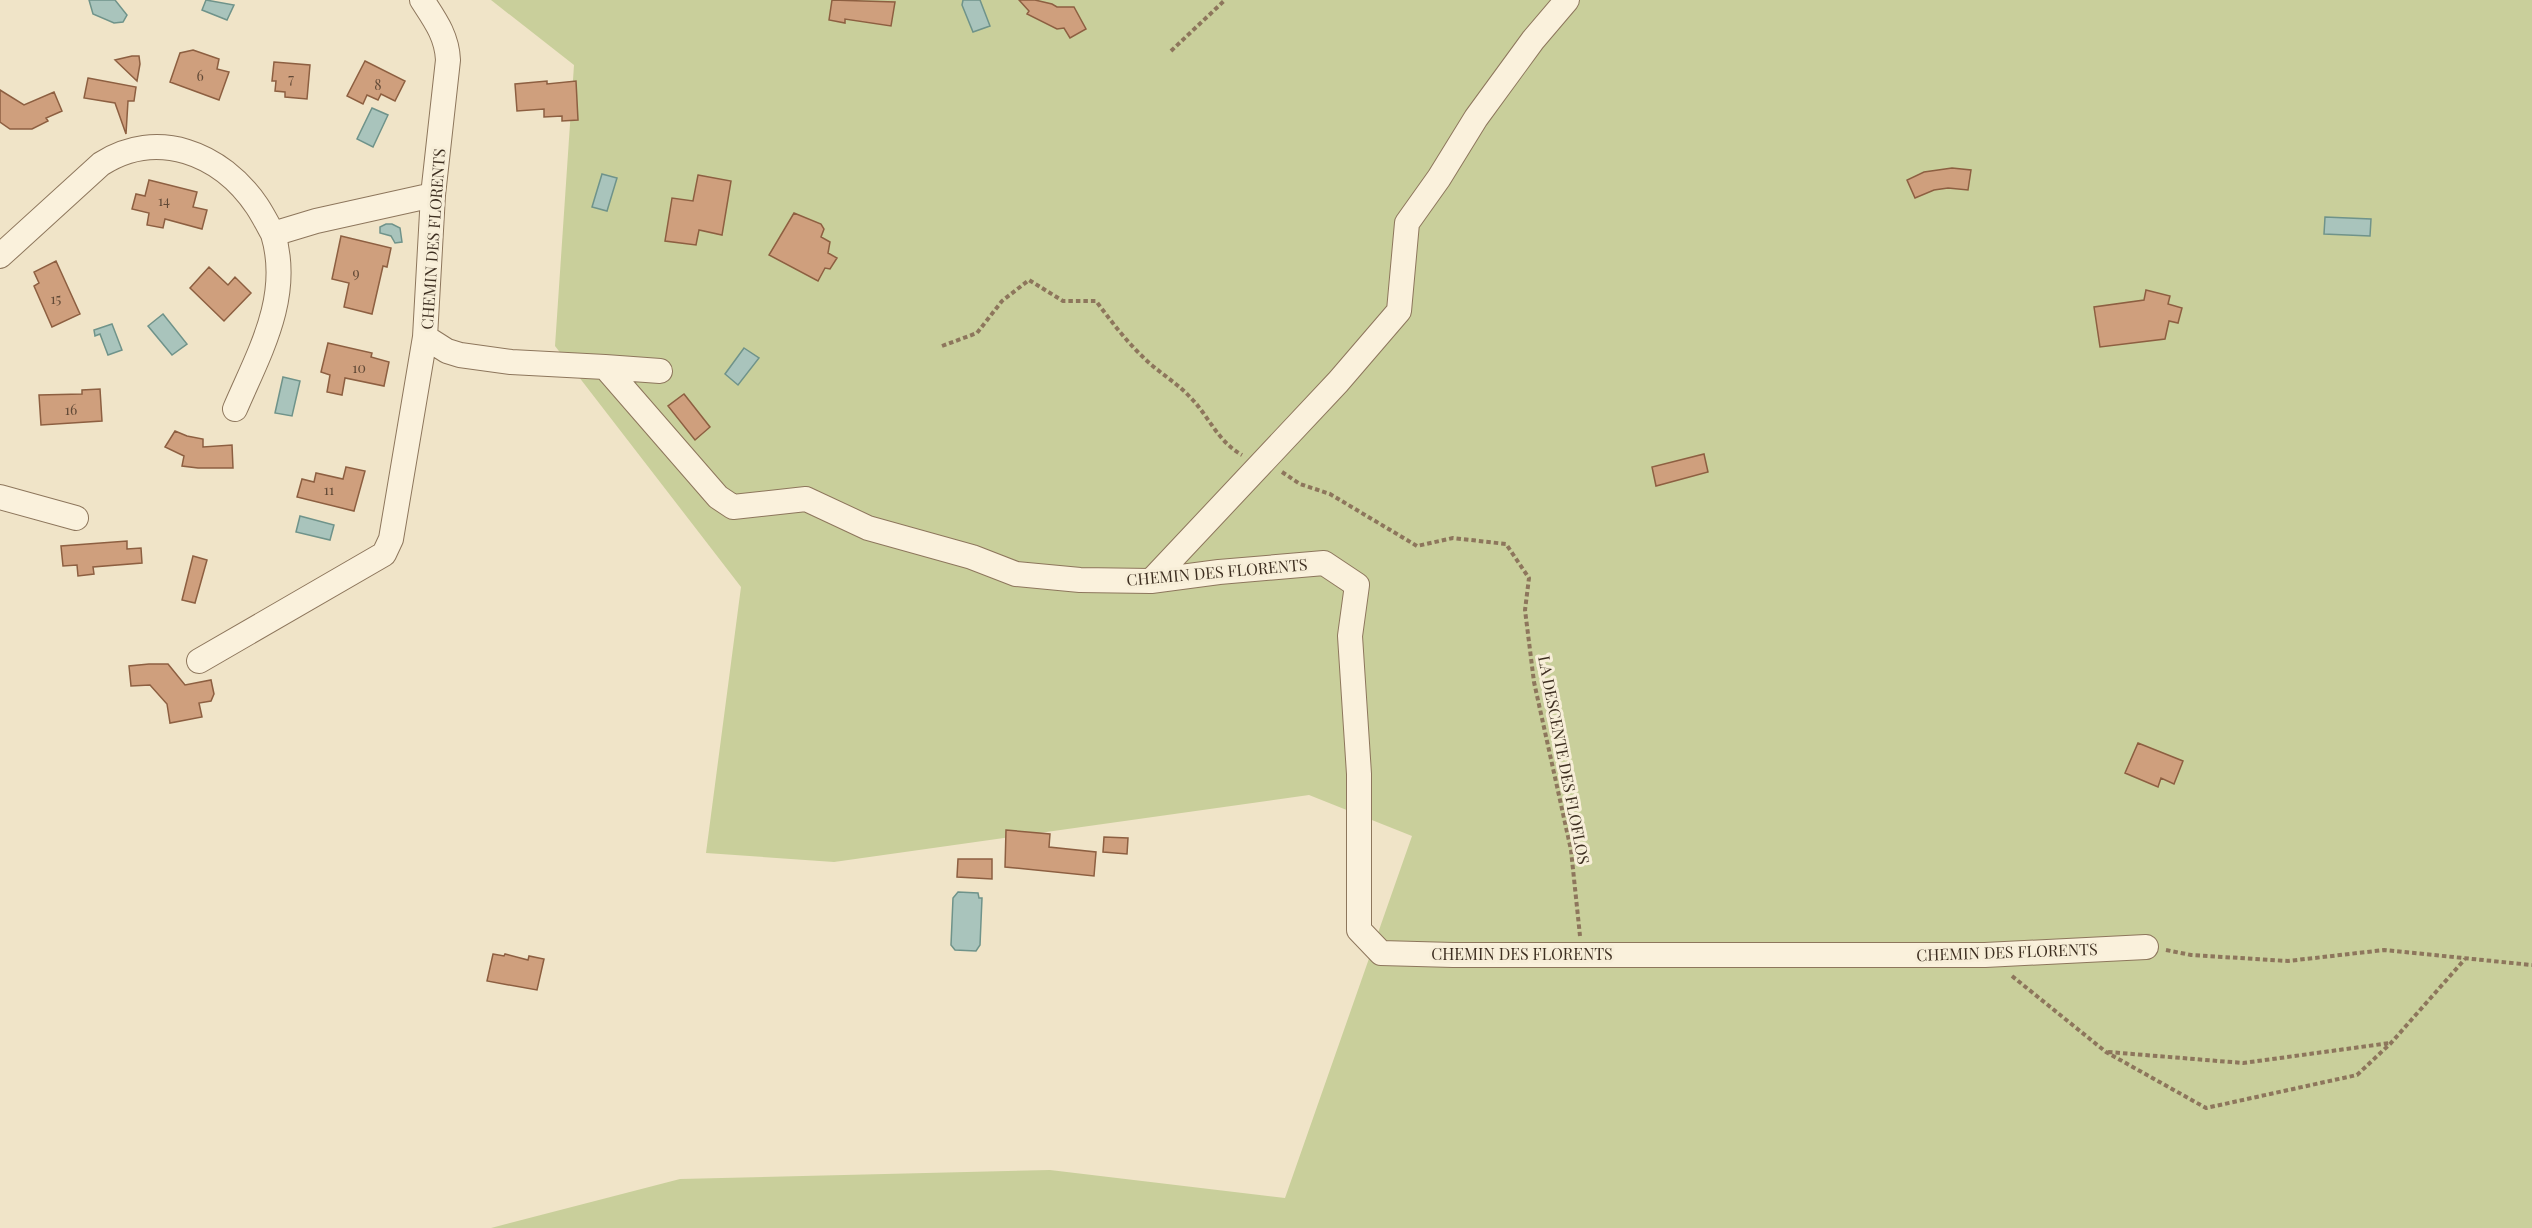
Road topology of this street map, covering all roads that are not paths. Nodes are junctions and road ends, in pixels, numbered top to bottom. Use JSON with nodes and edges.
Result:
{"nodes":[{"id":1,"x":422,"y":0,"type":"edge"},
{"id":2,"x":1567,"y":0,"type":"edge"},
{"id":3,"x":433,"y":195,"type":"junction"},
{"id":4,"x":273,"y":234,"type":"junction"},
{"id":5,"x":0,"y":256,"type":"edge"},
{"id":6,"x":425,"y":337,"type":"junction"},
{"id":7,"x":605,"y":367,"type":"junction"},
{"id":8,"x":660,"y":371,"type":"dead end"},
{"id":9,"x":235,"y":409,"type":"dead end"},
{"id":10,"x":0,"y":497,"type":"edge"},
{"id":11,"x":76,"y":518,"type":"dead end"},
{"id":12,"x":1151,"y":581,"type":"junction"},
{"id":13,"x":199,"y":661,"type":"dead end"},
{"id":14,"x":2146,"y":947,"type":"road end"}],
"edges":[{"from":1,"to":3,"type":"street","name":"CHEMIN DES FLORENTS"},
{"from":2,"to":12,"type":"street"},
{"from":3,"to":4,"type":"street"},
{"from":3,"to":6,"type":"street","name":"CHEMIN DES FLORENTS"},
{"from":4,"to":5,"type":"street"},
{"from":4,"to":9,"type":"street"},
{"from":6,"to":7,"type":"street","name":"CHEMIN DES FLORENTS"},
{"from":6,"to":13,"type":"street"},
{"from":7,"to":8,"type":"street"},
{"from":7,"to":12,"type":"street","name":"CHEMIN DES FLORENTS"},
{"from":10,"to":11,"type":"street"},
{"from":12,"to":14,"type":"street","name":"CHEMIN DES FLORENTS"}]}
